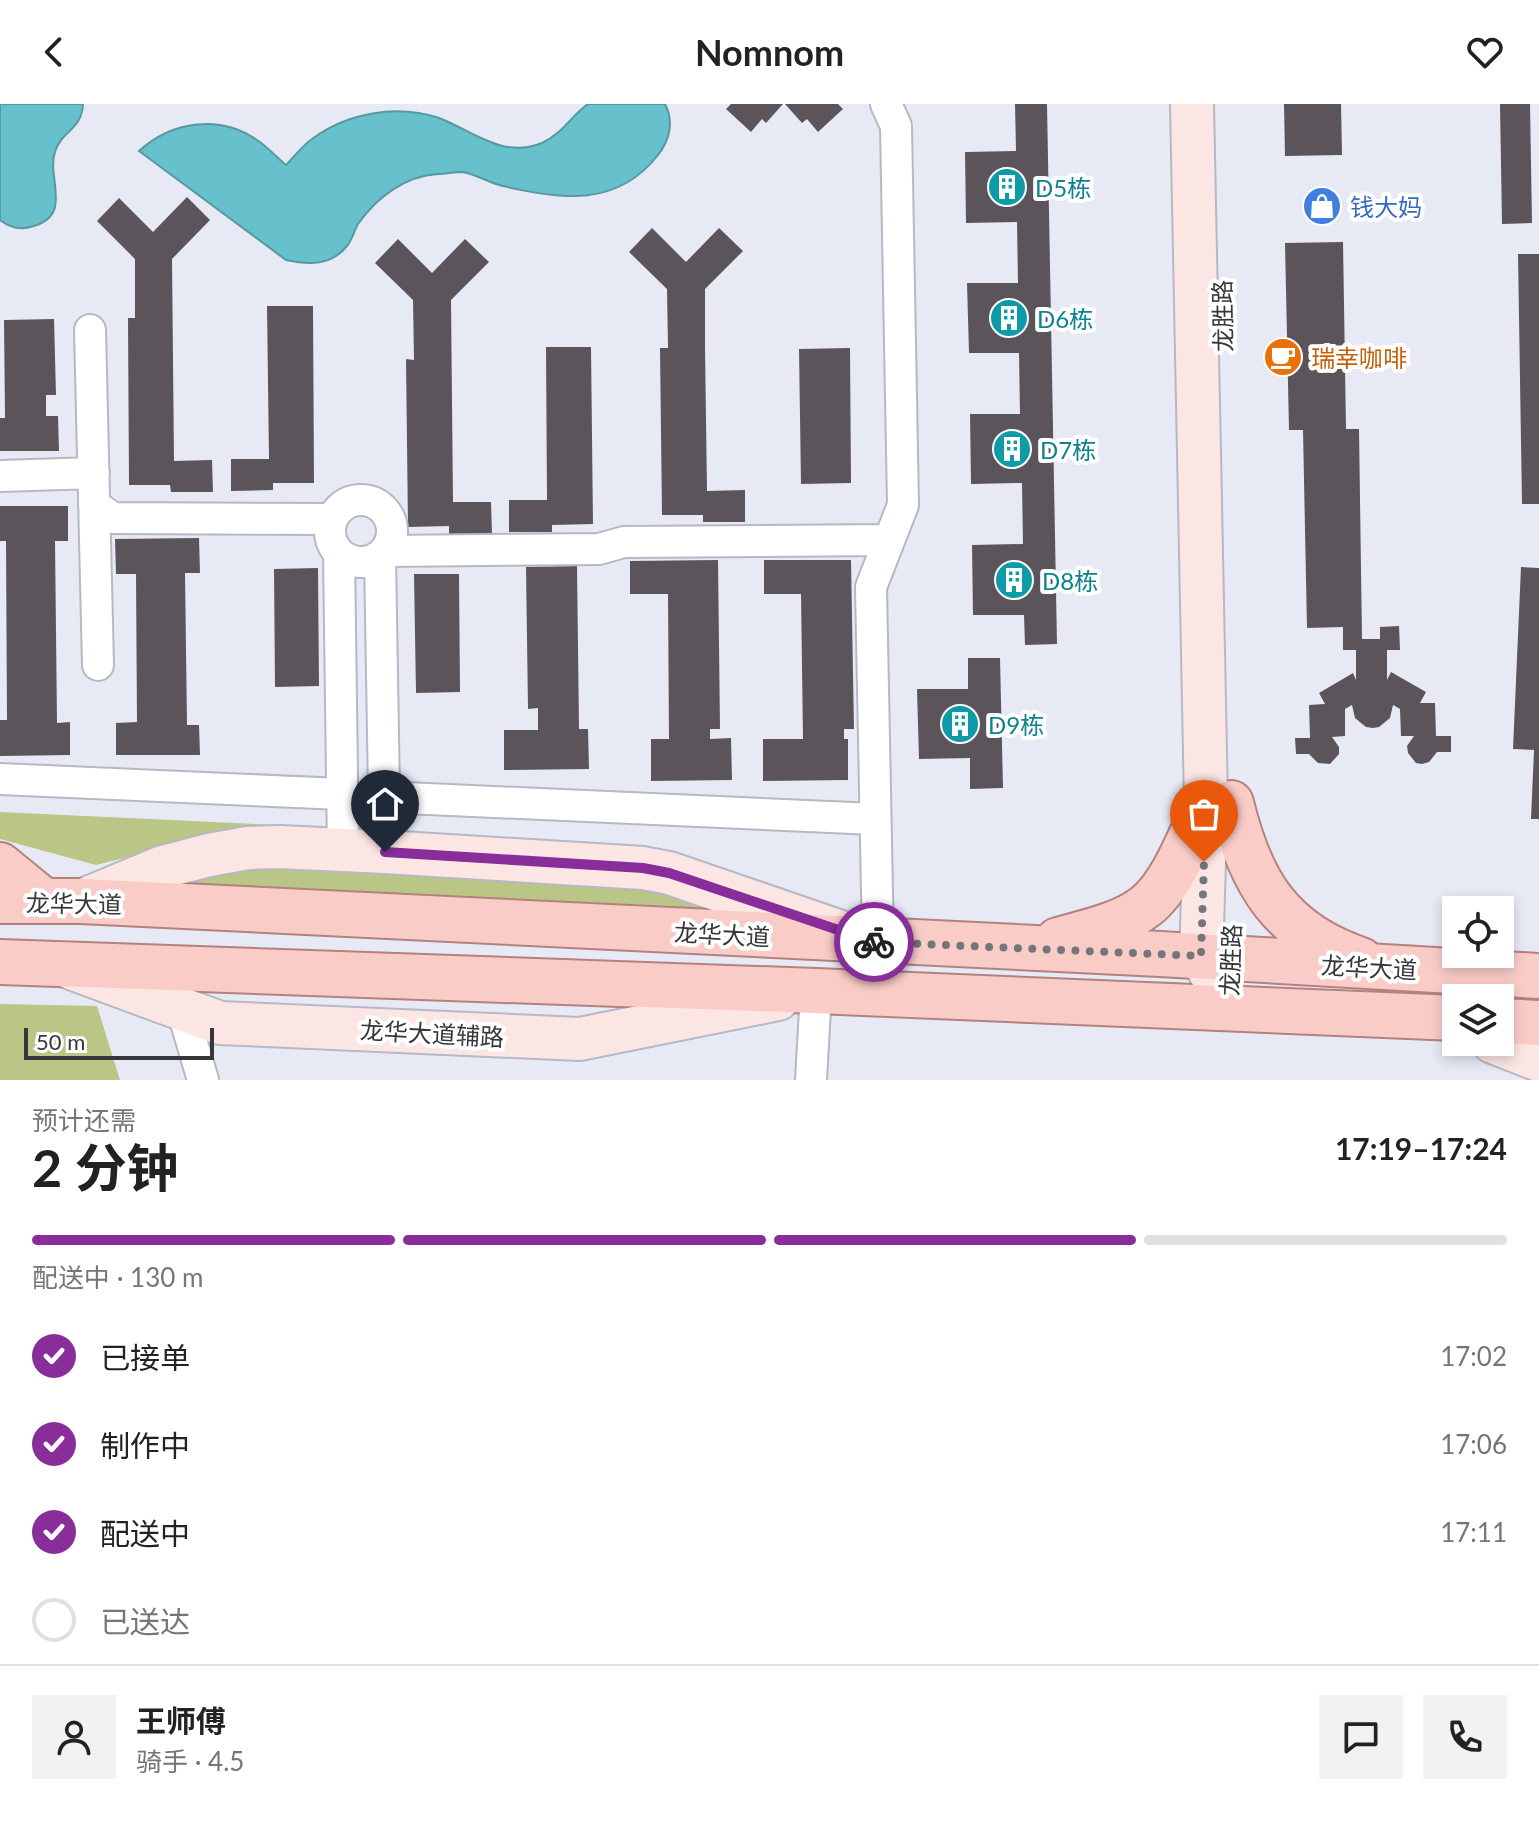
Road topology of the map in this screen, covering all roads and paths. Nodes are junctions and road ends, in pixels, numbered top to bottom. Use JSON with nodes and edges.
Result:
{"nodes":[{"id":1,"x":886,"y":104,"type":"edge"},
{"id":2,"x":1192,"y":104,"type":"edge"},
{"id":3,"x":1218,"y":104,"type":"edge"},
{"id":4,"x":90,"y":330,"type":"dead end"},
{"id":5,"x":94,"y":473,"type":"junction"},
{"id":6,"x":0,"y":476,"type":"edge"},
{"id":7,"x":94,"y":505,"type":"junction"},
{"id":8,"x":332,"y":519,"type":"junction"},
{"id":9,"x":889,"y":540,"type":"junction"},
{"id":10,"x":339,"y":553,"type":"junction"},
{"id":11,"x":383,"y":553,"type":"junction"},
{"id":12,"x":98,"y":665,"type":"dead end"},
{"id":13,"x":0,"y":779,"type":"edge"},
{"id":14,"x":342,"y":794,"type":"junction"},
{"id":15,"x":384,"y":797,"type":"junction"},
{"id":16,"x":1218,"y":803,"type":"junction"},
{"id":17,"x":875,"y":819,"type":"junction"},
{"id":18,"x":343,"y":850,"type":"junction"},
{"id":19,"x":385,"y":852,"type":"junction"},
{"id":20,"x":0,"y":865,"type":"edge"},
{"id":21,"x":0,"y":901,"type":"edge"},
{"id":22,"x":63,"y":901,"type":"junction"},
{"id":23,"x":876,"y":942,"type":"junction"},
{"id":24,"x":1022,"y":947,"type":"junction"},
{"id":25,"x":1217,"y":957,"type":"junction"},
{"id":26,"x":0,"y":962,"type":"edge"},
{"id":27,"x":55,"y":962,"type":"junction"},
{"id":28,"x":1386,"y":968,"type":"junction"},
{"id":29,"x":1539,"y":976,"type":"edge"},
{"id":30,"x":816,"y":991,"type":"junction"},
{"id":31,"x":1230,"y":1008,"type":"junction"},
{"id":32,"x":182,"y":1009,"type":"junction"},
{"id":33,"x":1442,"y":1021,"type":"edge"},
{"id":34,"x":1514,"y":1022,"type":"edge"},
{"id":35,"x":1539,"y":1023,"type":"edge"},
{"id":36,"x":1514,"y":1050,"type":"edge"},
{"id":37,"x":1539,"y":1060,"type":"edge"},
{"id":38,"x":203,"y":1080,"type":"edge"},
{"id":39,"x":811,"y":1080,"type":"edge"}],
"edges":[{"from":1,"to":9,"type":"street"},
{"from":2,"to":16,"type":"main road","name":"龙胜路"},
{"from":3,"to":16,"type":"main road","name":"龙胜路"},
{"from":4,"to":5,"type":"street"},
{"from":5,"to":6,"type":"street"},
{"from":5,"to":7,"type":"street"},
{"from":7,"to":8,"type":"street"},
{"from":7,"to":12,"type":"street"},
{"from":8,"to":10,"type":"street"},
{"from":8,"to":11,"type":"street"},
{"from":9,"to":11,"type":"street"},
{"from":9,"to":17,"type":"street"},
{"from":10,"to":11,"type":"street"},
{"from":10,"to":14,"type":"street"},
{"from":11,"to":15,"type":"street"},
{"from":13,"to":14,"type":"street"},
{"from":14,"to":18,"type":"street"},
{"from":15,"to":17,"type":"street"},
{"from":15,"to":19,"type":"street"},
{"from":16,"to":24,"type":"main road"},
{"from":16,"to":25,"type":"main road","name":"龙胜路"},
{"from":16,"to":28,"type":"main road"},
{"from":17,"to":23,"type":"street"},
{"from":18,"to":19,"type":"main road"},
{"from":18,"to":22,"type":"main road"},
{"from":19,"to":23,"type":"main road"},
{"from":20,"to":22,"type":"main road"},
{"from":21,"to":22,"type":"main road","name":"龙华大道"},
{"from":22,"to":23,"type":"main road","name":"龙华大道"},
{"from":23,"to":24,"type":"main road","name":"龙华大道"},
{"from":24,"to":25,"type":"main road","name":"龙华大道"},
{"from":25,"to":28,"type":"main road","name":"龙华大道"},
{"from":25,"to":31,"type":"main road","name":"龙胜路"},
{"from":26,"to":27,"type":"main road","name":"龙华大道"},
{"from":27,"to":30,"type":"main road","name":"龙华大道"},
{"from":27,"to":32,"type":"main road","name":"龙华大道辅路"},
{"from":28,"to":29,"type":"main road","name":"龙华大道"},
{"from":30,"to":31,"type":"main road","name":"龙华大道"},
{"from":30,"to":32,"type":"main road","name":"龙华大道辅路"},
{"from":30,"to":39,"type":"street"},
{"from":31,"to":33,"type":"main road","name":"龙华大道"},
{"from":32,"to":38,"type":"street"},
{"from":34,"to":35,"type":"main road"},
{"from":36,"to":37,"type":"main road"}]}
